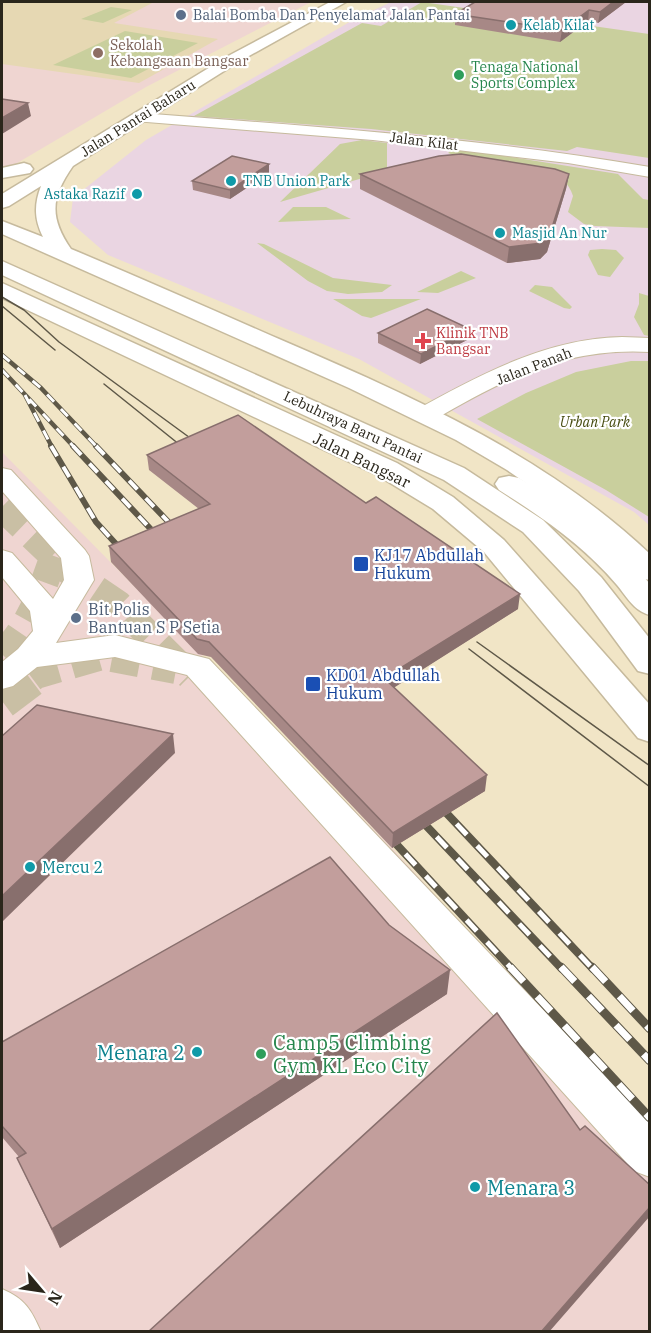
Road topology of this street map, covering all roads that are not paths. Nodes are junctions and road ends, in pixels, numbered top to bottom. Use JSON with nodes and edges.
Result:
{"nodes":[{"id":1,"x":314,"y":2,"type":"edge"},
{"id":2,"x":339,"y":2,"type":"edge"},
{"id":3,"x":140,"y":118,"type":"junction"},
{"id":4,"x":66,"y":163,"type":"junction"},
{"id":5,"x":24,"y":169,"type":"junction"},
{"id":6,"x":650,"y":172,"type":"edge"},
{"id":7,"x":2,"y":173,"type":"edge"},
{"id":8,"x":2,"y":183,"type":"edge"},
{"id":9,"x":2,"y":202,"type":"edge"},
{"id":10,"x":2,"y":227,"type":"edge"},
{"id":11,"x":2,"y":237,"type":"edge"},
{"id":12,"x":33,"y":240,"type":"junction"},
{"id":13,"x":2,"y":248,"type":"edge"},
{"id":14,"x":64,"y":253,"type":"junction"},
{"id":15,"x":2,"y":267,"type":"edge"},
{"id":16,"x":2,"y":290,"type":"edge"},
{"id":17,"x":650,"y":345,"type":"edge"},
{"id":18,"x":650,"y":354,"type":"edge"},
{"id":19,"x":434,"y":419,"type":"junction"},
{"id":20,"x":2,"y":476,"type":"edge"},
{"id":21,"x":2,"y":559,"type":"edge"},
{"id":22,"x":650,"y":571,"type":"edge"},
{"id":23,"x":650,"y":605,"type":"edge"},
{"id":24,"x":26,"y":656,"type":"edge"},
{"id":25,"x":650,"y":663,"type":"edge"},
{"id":26,"x":650,"y":729,"type":"edge"},
{"id":27,"x":650,"y":1155,"type":"edge"},
{"id":28,"x":2,"y":1314,"type":"edge"},
{"id":29,"x":16,"y":1332,"type":"edge"}],
"edges":[{"from":1,"to":5,"type":"main road","name":"Jalan Pantai Baharu"},
{"from":2,"to":3,"type":"main road","name":"Jalan Pantai Baharu"},
{"from":3,"to":4,"type":"main road","name":"Jalan Pantai Baharu"},
{"from":3,"to":6,"type":"street","name":"Jalan Kilat"},
{"from":4,"to":9,"type":"main road","name":"Jalan Pantai Baharu"},
{"from":4,"to":14,"type":"main road"},
{"from":5,"to":7,"type":"main road"},
{"from":5,"to":8,"type":"main road","name":"Jalan Pantai Baharu"},
{"from":10,"to":12,"type":"main road"},
{"from":11,"to":12,"type":"main road"},
{"from":12,"to":14,"type":"main road"},
{"from":13,"to":23,"type":"main road","name":"Lebuhraya Baru Pantai"},
{"from":14,"to":19,"type":"main road"},
{"from":15,"to":25,"type":"main road","name":"Lebuhraya Baru Pantai"},
{"from":16,"to":26,"type":"main road","name":"Jalan Bangsar"},
{"from":17,"to":19,"type":"street","name":"Jalan Panah"},
{"from":18,"to":19,"type":"street","name":"Jalan Panah"},
{"from":19,"to":22,"type":"main road"},
{"from":20,"to":24,"type":"street"},
{"from":21,"to":24,"type":"street"},
{"from":24,"to":27,"type":"street"},
{"from":28,"to":29,"type":"street"}]}
